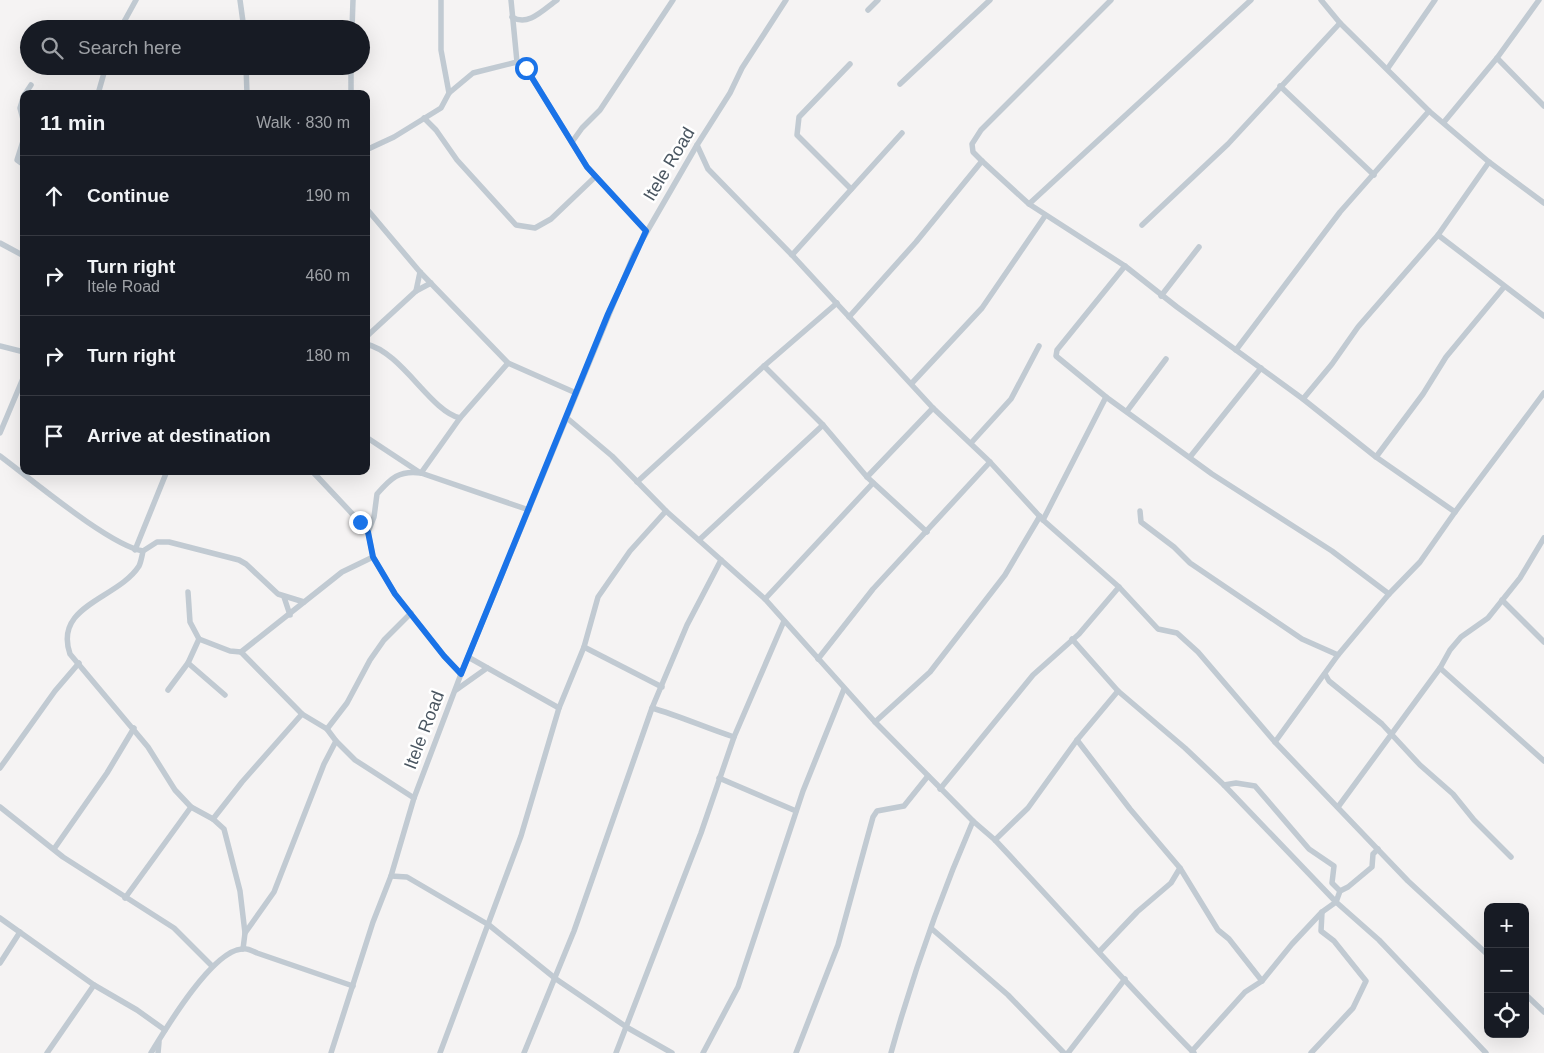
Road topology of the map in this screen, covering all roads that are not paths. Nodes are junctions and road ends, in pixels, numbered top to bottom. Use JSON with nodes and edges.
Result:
{"nodes":[{"id":1,"x":136,"y":0,"type":"edge"},
{"id":2,"x":240,"y":0,"type":"edge"},
{"id":3,"x":353,"y":0,"type":"edge"},
{"id":4,"x":441,"y":0,"type":"edge"},
{"id":5,"x":511,"y":0,"type":"edge"},
{"id":6,"x":557,"y":0,"type":"edge"},
{"id":7,"x":673,"y":0,"type":"edge"},
{"id":8,"x":878,"y":0,"type":"edge"},
{"id":9,"x":990,"y":0,"type":"edge"},
{"id":10,"x":1112,"y":0,"type":"edge"},
{"id":11,"x":1252,"y":0,"type":"edge"},
{"id":12,"x":1322,"y":0,"type":"edge"},
{"id":13,"x":1435,"y":0,"type":"edge"},
{"id":14,"x":1539,"y":0,"type":"edge"},
{"id":15,"x":784,"y":1,"type":"edge"},
{"id":16,"x":868,"y":10,"type":"dead end"},
{"id":17,"x":512,"y":18,"type":"junction"},
{"id":18,"x":125,"y":20,"type":"edge"},
{"id":19,"x":243,"y":20,"type":"edge"},
{"id":20,"x":352,"y":20,"type":"edge"},
{"id":21,"x":1340,"y":23,"type":"junction"},
{"id":22,"x":1497,"y":58,"type":"junction"},
{"id":23,"x":518,"y":62,"type":"junction"},
{"id":24,"x":850,"y":64,"type":"dead end"},
{"id":25,"x":1388,"y":68,"type":"junction"},
{"id":26,"x":103,"y":75,"type":"edge"},
{"id":27,"x":246,"y":75,"type":"edge"},
{"id":28,"x":351,"y":75,"type":"edge"},
{"id":29,"x":900,"y":84,"type":"dead end"},
{"id":30,"x":31,"y":85,"type":"dead end"},
{"id":31,"x":1280,"y":86,"type":"junction"},
{"id":32,"x":27,"y":90,"type":"edge"},
{"id":33,"x":99,"y":90,"type":"edge"},
{"id":34,"x":247,"y":90,"type":"edge"},
{"id":35,"x":351,"y":90,"type":"edge"},
{"id":36,"x":449,"y":93,"type":"junction"},
{"id":37,"x":1544,"y":106,"type":"edge"},
{"id":38,"x":1430,"y":111,"type":"junction"},
{"id":39,"x":424,"y":118,"type":"junction"},
{"id":40,"x":1444,"y":122,"type":"junction"},
{"id":41,"x":902,"y":133,"type":"dead end"},
{"id":42,"x":572,"y":142,"type":"junction"},
{"id":43,"x":696,"y":145,"type":"junction"},
{"id":44,"x":370,"y":148,"type":"edge"},
{"id":45,"x":20,"y":151,"type":"edge"},
{"id":46,"x":982,"y":161,"type":"junction"},
{"id":47,"x":20,"y":162,"type":"edge"},
{"id":48,"x":1489,"y":162,"type":"junction"},
{"id":49,"x":1374,"y":175,"type":"junction"},
{"id":50,"x":595,"y":177,"type":"junction"},
{"id":51,"x":851,"y":189,"type":"junction"},
{"id":52,"x":1544,"y":203,"type":"edge"},
{"id":53,"x":1029,"y":204,"type":"junction"},
{"id":54,"x":370,"y":213,"type":"edge"},
{"id":55,"x":1045,"y":216,"type":"junction"},
{"id":56,"x":1142,"y":225,"type":"dead end"},
{"id":57,"x":646,"y":231,"type":"junction"},
{"id":58,"x":1438,"y":235,"type":"junction"},
{"id":59,"x":0,"y":243,"type":"edge"},
{"id":60,"x":1199,"y":247,"type":"dead end"},
{"id":61,"x":20,"y":254,"type":"edge"},
{"id":62,"x":792,"y":255,"type":"junction"},
{"id":63,"x":1125,"y":266,"type":"junction"},
{"id":64,"x":420,"y":272,"type":"junction"},
{"id":65,"x":431,"y":282,"type":"junction"},
{"id":66,"x":1504,"y":287,"type":"junction"},
{"id":67,"x":416,"y":291,"type":"junction"},
{"id":68,"x":1161,"y":296,"type":"junction"},
{"id":69,"x":837,"y":303,"type":"junction"},
{"id":70,"x":1544,"y":316,"type":"edge"},
{"id":71,"x":849,"y":317,"type":"junction"},
{"id":72,"x":370,"y":333,"type":"edge"},
{"id":73,"x":0,"y":346,"type":"edge"},
{"id":74,"x":370,"y":346,"type":"edge"},
{"id":75,"x":1039,"y":346,"type":"dead end"},
{"id":76,"x":1236,"y":350,"type":"junction"},
{"id":77,"x":20,"y":351,"type":"edge"},
{"id":78,"x":1166,"y":359,"type":"dead end"},
{"id":79,"x":508,"y":364,"type":"junction"},
{"id":80,"x":764,"y":366,"type":"junction"},
{"id":81,"x":1262,"y":368,"type":"junction"},
{"id":82,"x":912,"y":383,"type":"junction"},
{"id":83,"x":20,"y":386,"type":"edge"},
{"id":84,"x":576,"y":392,"type":"junction"},
{"id":85,"x":1544,"y":393,"type":"edge"},
{"id":86,"x":1106,"y":397,"type":"junction"},
{"id":87,"x":1303,"y":399,"type":"junction"},
{"id":88,"x":934,"y":408,"type":"junction"},
{"id":89,"x":1126,"y":411,"type":"junction"},
{"id":90,"x":460,"y":418,"type":"junction"},
{"id":91,"x":567,"y":418,"type":"junction"},
{"id":92,"x":823,"y":425,"type":"junction"},
{"id":93,"x":0,"y":433,"type":"edge"},
{"id":94,"x":370,"y":440,"type":"edge"},
{"id":95,"x":971,"y":443,"type":"junction"},
{"id":96,"x":0,"y":456,"type":"edge"},
{"id":97,"x":1190,"y":457,"type":"junction"},
{"id":98,"x":1376,"y":457,"type":"junction"},
{"id":99,"x":990,"y":462,"type":"junction"},
{"id":100,"x":20,"y":471,"type":"edge"},
{"id":101,"x":421,"y":474,"type":"junction"},
{"id":102,"x":26,"y":475,"type":"edge"},
{"id":103,"x":165,"y":475,"type":"edge"},
{"id":104,"x":316,"y":475,"type":"edge"},
{"id":105,"x":867,"y":477,"type":"junction"},
{"id":106,"x":637,"y":482,"type":"junction"},
{"id":107,"x":873,"y":483,"type":"junction"},
{"id":108,"x":529,"y":510,"type":"junction"},
{"id":109,"x":666,"y":511,"type":"junction"},
{"id":110,"x":1140,"y":511,"type":"dead end"},
{"id":111,"x":1455,"y":512,"type":"junction"},
{"id":112,"x":1042,"y":518,"type":"junction"},
{"id":113,"x":368,"y":532,"type":"junction"},
{"id":114,"x":927,"y":532,"type":"junction"},
{"id":115,"x":1544,"y":538,"type":"edge"},
{"id":116,"x":699,"y":540,"type":"junction"},
{"id":117,"x":135,"y":550,"type":"junction"},
{"id":118,"x":143,"y":551,"type":"junction"},
{"id":119,"x":373,"y":557,"type":"junction"},
{"id":120,"x":721,"y":560,"type":"junction"},
{"id":121,"x":1119,"y":587,"type":"junction"},
{"id":122,"x":188,"y":592,"type":"dead end"},
{"id":123,"x":1389,"y":594,"type":"junction"},
{"id":124,"x":284,"y":597,"type":"junction"},
{"id":125,"x":765,"y":599,"type":"junction"},
{"id":126,"x":1502,"y":600,"type":"junction"},
{"id":127,"x":304,"y":602,"type":"junction"},
{"id":128,"x":412,"y":613,"type":"junction"},
{"id":129,"x":290,"y":615,"type":"junction"},
{"id":130,"x":784,"y":621,"type":"junction"},
{"id":131,"x":199,"y":639,"type":"junction"},
{"id":132,"x":1072,"y":639,"type":"junction"},
{"id":133,"x":1544,"y":642,"type":"edge"},
{"id":134,"x":584,"y":647,"type":"junction"},
{"id":135,"x":241,"y":652,"type":"junction"},
{"id":136,"x":1338,"y":655,"type":"junction"},
{"id":137,"x":468,"y":657,"type":"junction"},
{"id":138,"x":818,"y":659,"type":"junction"},
{"id":139,"x":79,"y":663,"type":"junction"},
{"id":140,"x":188,"y":663,"type":"junction"},
{"id":141,"x":487,"y":668,"type":"junction"},
{"id":142,"x":1440,"y":668,"type":"junction"},
{"id":143,"x":461,"y":674,"type":"junction"},
{"id":144,"x":1325,"y":674,"type":"junction"},
{"id":145,"x":662,"y":687,"type":"junction"},
{"id":146,"x":844,"y":689,"type":"junction"},
{"id":147,"x":168,"y":690,"type":"dead end"},
{"id":148,"x":456,"y":690,"type":"junction"},
{"id":149,"x":1118,"y":692,"type":"junction"},
{"id":150,"x":225,"y":694,"type":"dead end"},
{"id":151,"x":559,"y":708,"type":"junction"},
{"id":152,"x":652,"y":708,"type":"junction"},
{"id":153,"x":302,"y":714,"type":"junction"},
{"id":154,"x":875,"y":722,"type":"junction"},
{"id":155,"x":134,"y":728,"type":"junction"},
{"id":156,"x":327,"y":729,"type":"junction"},
{"id":157,"x":1390,"y":735,"type":"junction"},
{"id":158,"x":734,"y":738,"type":"junction"},
{"id":159,"x":1077,"y":740,"type":"junction"},
{"id":160,"x":336,"y":741,"type":"junction"},
{"id":161,"x":1274,"y":742,"type":"junction"},
{"id":162,"x":1544,"y":761,"type":"edge"},
{"id":163,"x":0,"y":768,"type":"edge"},
{"id":164,"x":928,"y":776,"type":"junction"},
{"id":165,"x":719,"y":778,"type":"junction"},
{"id":166,"x":1224,"y":785,"type":"junction"},
{"id":167,"x":940,"y":788,"type":"junction"},
{"id":168,"x":414,"y":798,"type":"junction"},
{"id":169,"x":191,"y":807,"type":"junction"},
{"id":170,"x":1338,"y":807,"type":"junction"},
{"id":171,"x":0,"y":808,"type":"edge"},
{"id":172,"x":796,"y":812,"type":"junction"},
{"id":173,"x":213,"y":819,"type":"junction"},
{"id":174,"x":972,"y":821,"type":"junction"},
{"id":175,"x":996,"y":840,"type":"junction"},
{"id":176,"x":54,"y":849,"type":"junction"},
{"id":177,"x":1378,"y":849,"type":"junction"},
{"id":178,"x":1511,"y":857,"type":"dead end"},
{"id":179,"x":394,"y":867,"type":"junction"},
{"id":180,"x":1180,"y":868,"type":"junction"},
{"id":181,"x":391,"y":876,"type":"junction"},
{"id":182,"x":407,"y":877,"type":"junction"},
{"id":183,"x":1340,"y":891,"type":"junction"},
{"id":184,"x":125,"y":898,"type":"junction"},
{"id":185,"x":1336,"y":902,"type":"junction"},
{"id":186,"x":1322,"y":912,"type":"junction"},
{"id":187,"x":0,"y":918,"type":"edge"},
{"id":188,"x":489,"y":925,"type":"junction"},
{"id":189,"x":932,"y":929,"type":"junction"},
{"id":190,"x":20,"y":932,"type":"junction"},
{"id":191,"x":245,"y":933,"type":"junction"},
{"id":192,"x":243,"y":948,"type":"junction"},
{"id":193,"x":1100,"y":951,"type":"junction"},
{"id":194,"x":1484,"y":951,"type":"edge"},
{"id":195,"x":0,"y":964,"type":"edge"},
{"id":196,"x":212,"y":966,"type":"junction"},
{"id":197,"x":556,"y":979,"type":"junction"},
{"id":198,"x":1125,"y":979,"type":"junction"},
{"id":199,"x":1262,"y":981,"type":"junction"},
{"id":200,"x":94,"y":985,"type":"junction"},
{"id":201,"x":353,"y":986,"type":"junction"},
{"id":202,"x":1529,"y":998,"type":"edge"},
{"id":203,"x":1544,"y":1012,"type":"edge"},
{"id":204,"x":628,"y":1028,"type":"junction"},
{"id":205,"x":165,"y":1030,"type":"junction"},
{"id":206,"x":159,"y":1040,"type":"junction"},
{"id":207,"x":442,"y":1052,"type":"edge"},
{"id":208,"x":1193,"y":1052,"type":"edge"},
{"id":209,"x":47,"y":1053,"type":"edge"},
{"id":210,"x":152,"y":1053,"type":"edge"},
{"id":211,"x":158,"y":1053,"type":"edge"},
{"id":212,"x":331,"y":1053,"type":"edge"},
{"id":213,"x":524,"y":1053,"type":"edge"},
{"id":214,"x":616,"y":1053,"type":"edge"},
{"id":215,"x":672,"y":1053,"type":"edge"},
{"id":216,"x":702,"y":1053,"type":"edge"},
{"id":217,"x":796,"y":1053,"type":"edge"},
{"id":218,"x":891,"y":1053,"type":"edge"},
{"id":219,"x":1066,"y":1053,"type":"edge"},
{"id":220,"x":1311,"y":1053,"type":"edge"},
{"id":221,"x":1486,"y":1053,"type":"edge"}],
"edges":[{"from":1,"to":18,"type":"street"},
{"from":2,"to":19,"type":"street"},
{"from":3,"to":20,"type":"street"},
{"from":4,"to":36,"type":"street"},
{"from":5,"to":17,"type":"street"},
{"from":6,"to":17,"type":"street"},
{"from":7,"to":42,"type":"street"},
{"from":8,"to":16,"type":"street"},
{"from":9,"to":29,"type":"street"},
{"from":10,"to":46,"type":"street"},
{"from":11,"to":53,"type":"street"},
{"from":12,"to":21,"type":"street"},
{"from":13,"to":25,"type":"street"},
{"from":14,"to":22,"type":"street"},
{"from":15,"to":43,"type":"street","name":"Itele Road"},
{"from":17,"to":23,"type":"street"},
{"from":21,"to":25,"type":"street"},
{"from":21,"to":31,"type":"street"},
{"from":22,"to":37,"type":"street"},
{"from":22,"to":40,"type":"street"},
{"from":23,"to":36,"type":"street"},
{"from":23,"to":42,"type":"street"},
{"from":24,"to":51,"type":"street"},
{"from":25,"to":38,"type":"street"},
{"from":26,"to":33,"type":"street"},
{"from":27,"to":34,"type":"street"},
{"from":28,"to":35,"type":"street"},
{"from":30,"to":32,"type":"street"},
{"from":31,"to":49,"type":"street"},
{"from":31,"to":56,"type":"street"},
{"from":36,"to":39,"type":"street"},
{"from":38,"to":40,"type":"street"},
{"from":38,"to":49,"type":"street"},
{"from":39,"to":44,"type":"street"},
{"from":39,"to":50,"type":"street"},
{"from":40,"to":48,"type":"street"},
{"from":41,"to":51,"type":"street"},
{"from":42,"to":50,"type":"street"},
{"from":43,"to":57,"type":"street","name":"Itele Road"},
{"from":43,"to":62,"type":"street"},
{"from":45,"to":47,"type":"street"},
{"from":46,"to":53,"type":"street"},
{"from":46,"to":71,"type":"street"},
{"from":48,"to":52,"type":"street"},
{"from":48,"to":58,"type":"street"},
{"from":49,"to":76,"type":"street"},
{"from":50,"to":57,"type":"street"},
{"from":51,"to":62,"type":"street"},
{"from":53,"to":55,"type":"street"},
{"from":54,"to":64,"type":"street"},
{"from":55,"to":63,"type":"street"},
{"from":55,"to":82,"type":"street"},
{"from":57,"to":84,"type":"street","name":"Itele Road"},
{"from":58,"to":66,"type":"street"},
{"from":58,"to":87,"type":"street"},
{"from":59,"to":61,"type":"street"},
{"from":60,"to":68,"type":"street"},
{"from":62,"to":69,"type":"street"},
{"from":63,"to":68,"type":"street"},
{"from":63,"to":86,"type":"street"},
{"from":64,"to":65,"type":"street"},
{"from":64,"to":67,"type":"street"},
{"from":65,"to":67,"type":"street"},
{"from":65,"to":79,"type":"street"},
{"from":66,"to":70,"type":"street"},
{"from":66,"to":98,"type":"street"},
{"from":67,"to":72,"type":"street"},
{"from":68,"to":76,"type":"street"},
{"from":69,"to":71,"type":"street"},
{"from":69,"to":80,"type":"street"},
{"from":71,"to":82,"type":"street"},
{"from":73,"to":77,"type":"street"},
{"from":74,"to":90,"type":"street"},
{"from":75,"to":95,"type":"street"},
{"from":76,"to":81,"type":"street"},
{"from":78,"to":89,"type":"street"},
{"from":79,"to":84,"type":"street"},
{"from":79,"to":90,"type":"street"},
{"from":80,"to":92,"type":"street"},
{"from":80,"to":106,"type":"street"},
{"from":81,"to":87,"type":"street"},
{"from":81,"to":97,"type":"street"},
{"from":82,"to":88,"type":"street"},
{"from":83,"to":93,"type":"street"},
{"from":84,"to":91,"type":"street","name":"Itele Road"},
{"from":85,"to":111,"type":"street"},
{"from":86,"to":89,"type":"street"},
{"from":86,"to":112,"type":"street"},
{"from":87,"to":98,"type":"street"},
{"from":88,"to":95,"type":"street"},
{"from":88,"to":105,"type":"street"},
{"from":89,"to":97,"type":"street"},
{"from":90,"to":101,"type":"street"},
{"from":91,"to":106,"type":"street"},
{"from":91,"to":108,"type":"street","name":"Itele Road"},
{"from":92,"to":105,"type":"street"},
{"from":92,"to":116,"type":"street"},
{"from":94,"to":101,"type":"street"},
{"from":95,"to":99,"type":"street"},
{"from":96,"to":100,"type":"street"},
{"from":97,"to":123,"type":"street"},
{"from":98,"to":111,"type":"street"},
{"from":99,"to":112,"type":"street"},
{"from":99,"to":114,"type":"street"},
{"from":101,"to":108,"type":"street"},
{"from":101,"to":113,"type":"street"},
{"from":102,"to":117,"type":"street"},
{"from":103,"to":117,"type":"street"},
{"from":104,"to":113,"type":"street"},
{"from":105,"to":107,"type":"street"},
{"from":106,"to":109,"type":"street"},
{"from":107,"to":114,"type":"street"},
{"from":107,"to":125,"type":"street"},
{"from":108,"to":137,"type":"street","name":"Itele Road"},
{"from":109,"to":116,"type":"street"},
{"from":109,"to":134,"type":"street"},
{"from":110,"to":136,"type":"street"},
{"from":111,"to":123,"type":"street"},
{"from":112,"to":121,"type":"street"},
{"from":112,"to":154,"type":"street"},
{"from":113,"to":119,"type":"street"},
{"from":114,"to":138,"type":"street"},
{"from":115,"to":126,"type":"street"},
{"from":116,"to":120,"type":"street"},
{"from":117,"to":118,"type":"street"},
{"from":118,"to":124,"type":"street"},
{"from":118,"to":139,"type":"street"},
{"from":119,"to":127,"type":"street"},
{"from":119,"to":128,"type":"street"},
{"from":120,"to":125,"type":"street"},
{"from":120,"to":145,"type":"street"},
{"from":121,"to":132,"type":"street"},
{"from":121,"to":161,"type":"street"},
{"from":122,"to":131,"type":"street"},
{"from":123,"to":136,"type":"street"},
{"from":124,"to":127,"type":"street"},
{"from":124,"to":129,"type":"street"},
{"from":125,"to":130,"type":"street"},
{"from":126,"to":133,"type":"street"},
{"from":126,"to":142,"type":"street"},
{"from":127,"to":129,"type":"street"},
{"from":128,"to":143,"type":"street"},
{"from":128,"to":156,"type":"street"},
{"from":129,"to":135,"type":"street"},
{"from":130,"to":138,"type":"street"},
{"from":130,"to":158,"type":"street"},
{"from":131,"to":135,"type":"street"},
{"from":131,"to":140,"type":"street"},
{"from":132,"to":149,"type":"street"},
{"from":132,"to":167,"type":"street"},
{"from":134,"to":145,"type":"street"},
{"from":134,"to":151,"type":"street"},
{"from":135,"to":153,"type":"street"},
{"from":136,"to":144,"type":"street"},
{"from":137,"to":141,"type":"street"},
{"from":137,"to":143,"type":"street","name":"Itele Road"},
{"from":138,"to":146,"type":"street"},
{"from":139,"to":155,"type":"street"},
{"from":139,"to":163,"type":"street"},
{"from":140,"to":147,"type":"street"},
{"from":140,"to":150,"type":"street"},
{"from":141,"to":148,"type":"street"},
{"from":141,"to":151,"type":"street"},
{"from":142,"to":157,"type":"street"},
{"from":142,"to":162,"type":"street"},
{"from":143,"to":148,"type":"street","name":"Itele Road"},
{"from":144,"to":157,"type":"street"},
{"from":144,"to":161,"type":"street"},
{"from":145,"to":152,"type":"street"},
{"from":146,"to":154,"type":"street"},
{"from":146,"to":172,"type":"street"},
{"from":148,"to":168,"type":"street","name":"Itele Road"},
{"from":149,"to":159,"type":"street"},
{"from":149,"to":166,"type":"street"},
{"from":151,"to":188,"type":"street"},
{"from":152,"to":158,"type":"street"},
{"from":152,"to":197,"type":"street"},
{"from":153,"to":156,"type":"street"},
{"from":153,"to":173,"type":"street"},
{"from":154,"to":164,"type":"street"},
{"from":155,"to":169,"type":"street"},
{"from":155,"to":176,"type":"street"},
{"from":156,"to":160,"type":"street"},
{"from":157,"to":170,"type":"street"},
{"from":157,"to":178,"type":"street"},
{"from":158,"to":165,"type":"street"},
{"from":159,"to":175,"type":"street"},
{"from":159,"to":180,"type":"street"},
{"from":160,"to":168,"type":"street"},
{"from":160,"to":191,"type":"street"},
{"from":161,"to":170,"type":"street"},
{"from":164,"to":167,"type":"street"},
{"from":164,"to":217,"type":"street"},
{"from":165,"to":172,"type":"street"},
{"from":165,"to":204,"type":"street"},
{"from":166,"to":183,"type":"street"},
{"from":166,"to":185,"type":"street"},
{"from":167,"to":174,"type":"street"},
{"from":168,"to":179,"type":"street","name":"Itele Road"},
{"from":169,"to":173,"type":"street"},
{"from":169,"to":184,"type":"street"},
{"from":170,"to":177,"type":"street"},
{"from":171,"to":176,"type":"street"},
{"from":172,"to":216,"type":"street"},
{"from":173,"to":191,"type":"street"},
{"from":174,"to":175,"type":"street"},
{"from":174,"to":189,"type":"street"},
{"from":175,"to":193,"type":"street"},
{"from":176,"to":184,"type":"street"},
{"from":177,"to":183,"type":"street"},
{"from":177,"to":194,"type":"street"},
{"from":179,"to":181,"type":"street","name":"Itele Road"},
{"from":179,"to":182,"type":"street"},
{"from":180,"to":193,"type":"street"},
{"from":180,"to":199,"type":"street"},
{"from":181,"to":182,"type":"street"},
{"from":181,"to":201,"type":"street","name":"Itele Road"},
{"from":182,"to":188,"type":"street"},
{"from":183,"to":185,"type":"street"},
{"from":184,"to":196,"type":"street"},
{"from":185,"to":186,"type":"street"},
{"from":185,"to":221,"type":"street"},
{"from":186,"to":199,"type":"street"},
{"from":186,"to":220,"type":"street"},
{"from":187,"to":190,"type":"street"},
{"from":188,"to":197,"type":"street"},
{"from":188,"to":207,"type":"street"},
{"from":189,"to":218,"type":"street"},
{"from":189,"to":219,"type":"street"},
{"from":190,"to":195,"type":"street"},
{"from":190,"to":200,"type":"street"},
{"from":191,"to":192,"type":"street"},
{"from":192,"to":196,"type":"street"},
{"from":192,"to":201,"type":"street"},
{"from":193,"to":198,"type":"street"},
{"from":196,"to":205,"type":"street"},
{"from":197,"to":204,"type":"street"},
{"from":197,"to":213,"type":"street"},
{"from":198,"to":208,"type":"street"},
{"from":198,"to":219,"type":"street"},
{"from":199,"to":208,"type":"street"},
{"from":200,"to":205,"type":"street"},
{"from":200,"to":209,"type":"street"},
{"from":201,"to":212,"type":"street","name":"Itele Road"},
{"from":202,"to":203,"type":"street"},
{"from":204,"to":214,"type":"street"},
{"from":204,"to":215,"type":"street"},
{"from":205,"to":206,"type":"street"},
{"from":206,"to":210,"type":"street"},
{"from":206,"to":211,"type":"street"}]}
